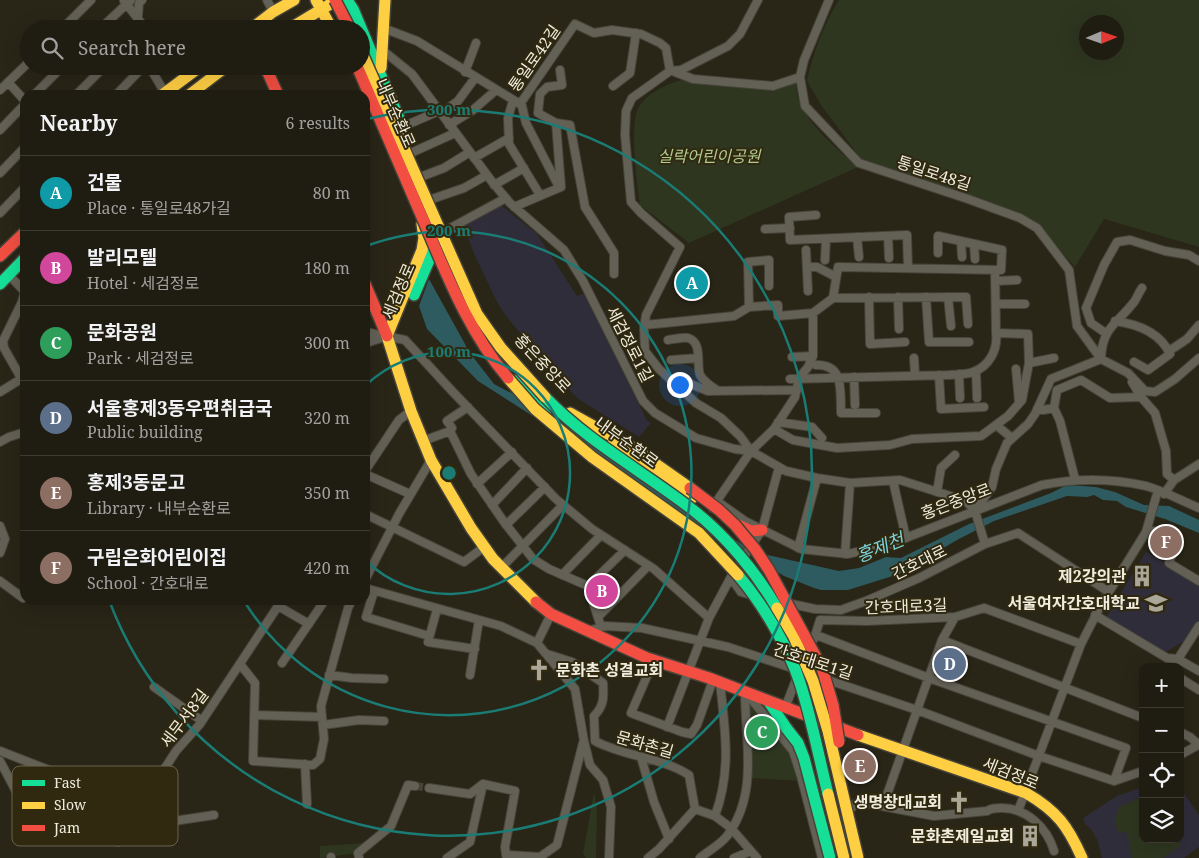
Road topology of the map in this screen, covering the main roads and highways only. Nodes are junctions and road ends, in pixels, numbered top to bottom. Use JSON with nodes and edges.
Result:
{"nodes":[{"id":1,"x":284,"y":0,"type":"edge"},
{"id":2,"x":294,"y":0,"type":"edge"},
{"id":3,"x":336,"y":0,"type":"edge"},
{"id":4,"x":347,"y":0,"type":"edge"},
{"id":5,"x":386,"y":0,"type":"edge"},
{"id":6,"x":321,"y":3,"type":"edge"},
{"id":7,"x":273,"y":12,"type":"junction"},
{"id":8,"x":263,"y":20,"type":"edge"},
{"id":9,"x":300,"y":20,"type":"edge"},
{"id":10,"x":328,"y":20,"type":"edge"},
{"id":11,"x":333,"y":20,"type":"edge"},
{"id":12,"x":346,"y":20,"type":"edge"},
{"id":13,"x":358,"y":20,"type":"edge"},
{"id":14,"x":370,"y":48,"type":"edge"},
{"id":15,"x":370,"y":70,"type":"edge"},
{"id":16,"x":381,"y":73,"type":"junction"},
{"id":17,"x":189,"y":75,"type":"edge"},
{"id":18,"x":215,"y":75,"type":"edge"},
{"id":19,"x":270,"y":75,"type":"edge"},
{"id":20,"x":357,"y":75,"type":"edge"},
{"id":21,"x":361,"y":75,"type":"edge"},
{"id":22,"x":169,"y":90,"type":"edge"},
{"id":23,"x":196,"y":90,"type":"edge"},
{"id":24,"x":276,"y":90,"type":"edge"},
{"id":25,"x":365,"y":90,"type":"edge"},
{"id":26,"x":367,"y":90,"type":"edge"},
{"id":27,"x":370,"y":96,"type":"edge"},
{"id":28,"x":370,"y":101,"type":"edge"},
{"id":29,"x":436,"y":210,"type":"junction"},
{"id":30,"x":20,"y":237,"type":"edge"},
{"id":31,"x":434,"y":242,"type":"junction"},
{"id":32,"x":426,"y":254,"type":"junction"},
{"id":33,"x":0,"y":256,"type":"edge"},
{"id":34,"x":20,"y":263,"type":"edge"},
{"id":35,"x":0,"y":284,"type":"edge"},
{"id":36,"x":370,"y":294,"type":"edge"},
{"id":37,"x":387,"y":336,"type":"junction"},
{"id":38,"x":762,"y":530,"type":"road end"},
{"id":39,"x":769,"y":702,"type":"junction"},
{"id":40,"x":841,"y":790,"type":"junction"},
{"id":41,"x":830,"y":858,"type":"edge"},
{"id":42,"x":844,"y":858,"type":"edge"},
{"id":43,"x":858,"y":858,"type":"edge"},
{"id":44,"x":1082,"y":858,"type":"edge"}],
"edges":[{"from":1,"to":7,"type":"main road"},
{"from":2,"to":7,"type":"main road"},
{"from":3,"to":6,"type":"main road"},
{"from":3,"to":12,"type":"main road","bridge":true},
{"from":4,"to":13,"type":"main road","name":"세검정로"},
{"from":5,"to":16,"type":"main road"},
{"from":6,"to":9,"type":"main road"},
{"from":6,"to":10,"type":"main road"},
{"from":6,"to":11,"type":"main road"},
{"from":7,"to":8,"type":"main road"},
{"from":14,"to":16,"type":"main road","name":"세검정로"},
{"from":15,"to":40,"type":"main road","name":"내부순환로","bridge":true},
{"from":16,"to":29,"type":"main road","name":"세검정로"},
{"from":17,"to":22,"type":"main road"},
{"from":18,"to":23,"type":"main road"},
{"from":19,"to":24,"type":"main road"},
{"from":20,"to":25,"type":"main road","name":"세검정로"},
{"from":21,"to":26,"type":"main road","name":"내부순환로","bridge":true},
{"from":27,"to":42,"type":"main road","name":"내부순환로","bridge":true},
{"from":28,"to":32,"type":"main road","name":"세검정로"},
{"from":29,"to":31,"type":"main road","name":"세검정로"},
{"from":29,"to":40,"type":"main road","name":"홍은중앙로","bridge":true},
{"from":30,"to":33,"type":"main road"},
{"from":31,"to":32,"type":"main road","name":"세검정로"},
{"from":31,"to":38,"type":"main road","name":"홍은중앙로"},
{"from":32,"to":37,"type":"main road","name":"세검정로"},
{"from":34,"to":35,"type":"main road"},
{"from":36,"to":37,"type":"main road"},
{"from":37,"to":39,"type":"main road","name":"세검정로"},
{"from":39,"to":41,"type":"main road","bridge":true},
{"from":39,"to":44,"type":"main road","name":"세검정로"},
{"from":40,"to":43,"type":"main road","name":"내부순환로","bridge":true}]}
